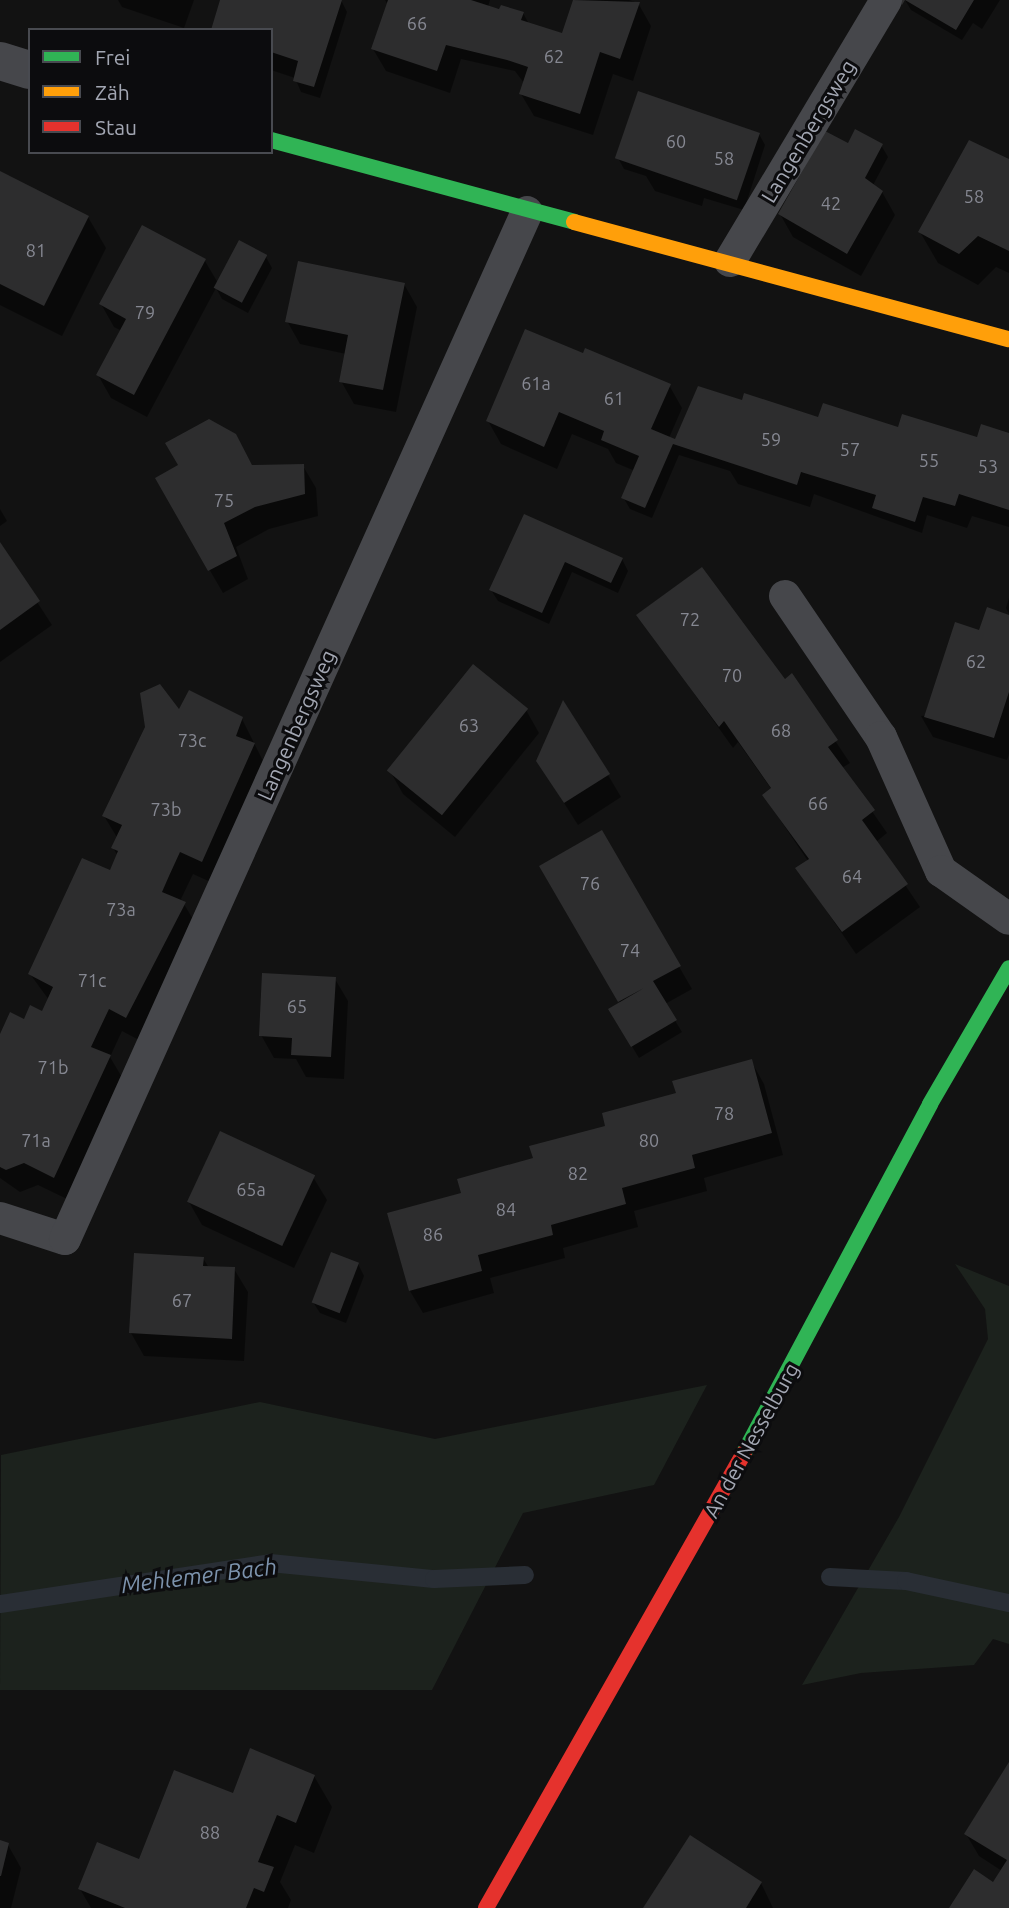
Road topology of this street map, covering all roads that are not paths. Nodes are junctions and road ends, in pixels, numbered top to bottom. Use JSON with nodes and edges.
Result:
{"nodes":[{"id":1,"x":886,"y":0,"type":"edge"},
{"id":2,"x":0,"y":61,"type":"edge"},
{"id":3,"x":28,"y":69,"type":"edge"},
{"id":4,"x":273,"y":141,"type":"edge"},
{"id":5,"x":527,"y":212,"type":"junction"},
{"id":6,"x":730,"y":261,"type":"junction"},
{"id":7,"x":1009,"y":340,"type":"edge"},
{"id":8,"x":785,"y":596,"type":"dead end"},
{"id":9,"x":1009,"y":919,"type":"edge"},
{"id":10,"x":1009,"y":968,"type":"edge"},
{"id":11,"x":0,"y":1217,"type":"edge"},
{"id":12,"x":486,"y":1908,"type":"edge"}],
"edges":[{"from":1,"to":6,"type":"lane","name":"Langenbergsweg"},
{"from":2,"to":3,"type":"street"},
{"from":4,"to":5,"type":"street"},
{"from":5,"to":6,"type":"street"},
{"from":5,"to":11,"type":"lane","name":"Langenbergsweg"},
{"from":6,"to":7,"type":"street"},
{"from":8,"to":9,"type":"lane"},
{"from":10,"to":12,"type":"street","name":"An der Nesselburg"}]}
